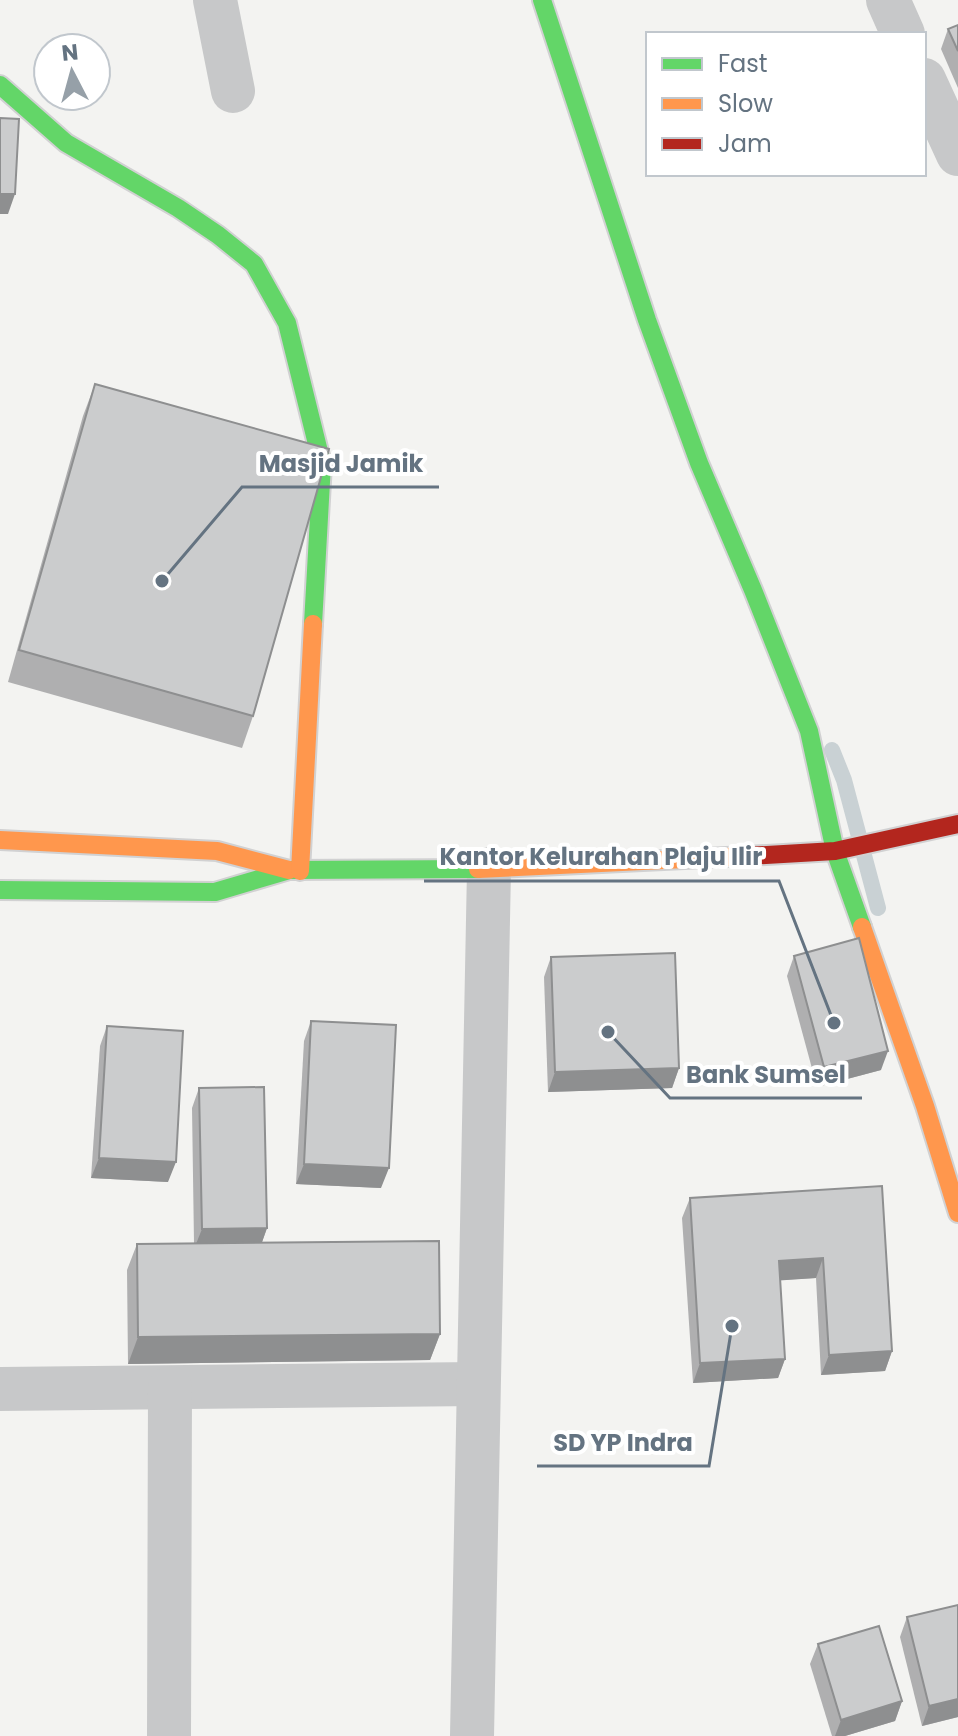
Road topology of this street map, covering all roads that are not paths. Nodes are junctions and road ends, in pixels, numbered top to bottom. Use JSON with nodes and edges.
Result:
{"nodes":[{"id":1,"x":215,"y":0,"type":"edge"},
{"id":2,"x":542,"y":0,"type":"edge"},
{"id":3,"x":888,"y":0,"type":"edge"},
{"id":4,"x":902,"y":32,"type":"edge"},
{"id":5,"x":926,"y":84,"type":"edge"},
{"id":6,"x":0,"y":85,"type":"edge"},
{"id":7,"x":233,"y":91,"type":"dead end"},
{"id":8,"x":958,"y":154,"type":"edge"},
{"id":9,"x":958,"y":824,"type":"edge"},
{"id":10,"x":0,"y":840,"type":"edge"},
{"id":11,"x":835,"y":851,"type":"junction"},
{"id":12,"x":489,"y":869,"type":"junction"},
{"id":13,"x":294,"y":871,"type":"junction"},
{"id":14,"x":0,"y":890,"type":"edge"},
{"id":15,"x":958,"y":1213,"type":"edge"},
{"id":16,"x":478,"y":1384,"type":"junction"},
{"id":17,"x":170,"y":1388,"type":"junction"},
{"id":18,"x":0,"y":1389,"type":"edge"},
{"id":19,"x":169,"y":1736,"type":"edge"},
{"id":20,"x":472,"y":1736,"type":"edge"}],
"edges":[{"from":1,"to":7,"type":"street"},
{"from":2,"to":11,"type":"street"},
{"from":3,"to":4,"type":"street"},
{"from":5,"to":8,"type":"street"},
{"from":6,"to":13,"type":"street"},
{"from":9,"to":11,"type":"street"},
{"from":10,"to":13,"type":"street"},
{"from":11,"to":12,"type":"street"},
{"from":11,"to":15,"type":"street"},
{"from":12,"to":13,"type":"street"},
{"from":12,"to":16,"type":"street"},
{"from":13,"to":14,"type":"street"},
{"from":16,"to":17,"type":"street"},
{"from":16,"to":20,"type":"street"},
{"from":17,"to":18,"type":"street"},
{"from":17,"to":19,"type":"street"}]}
